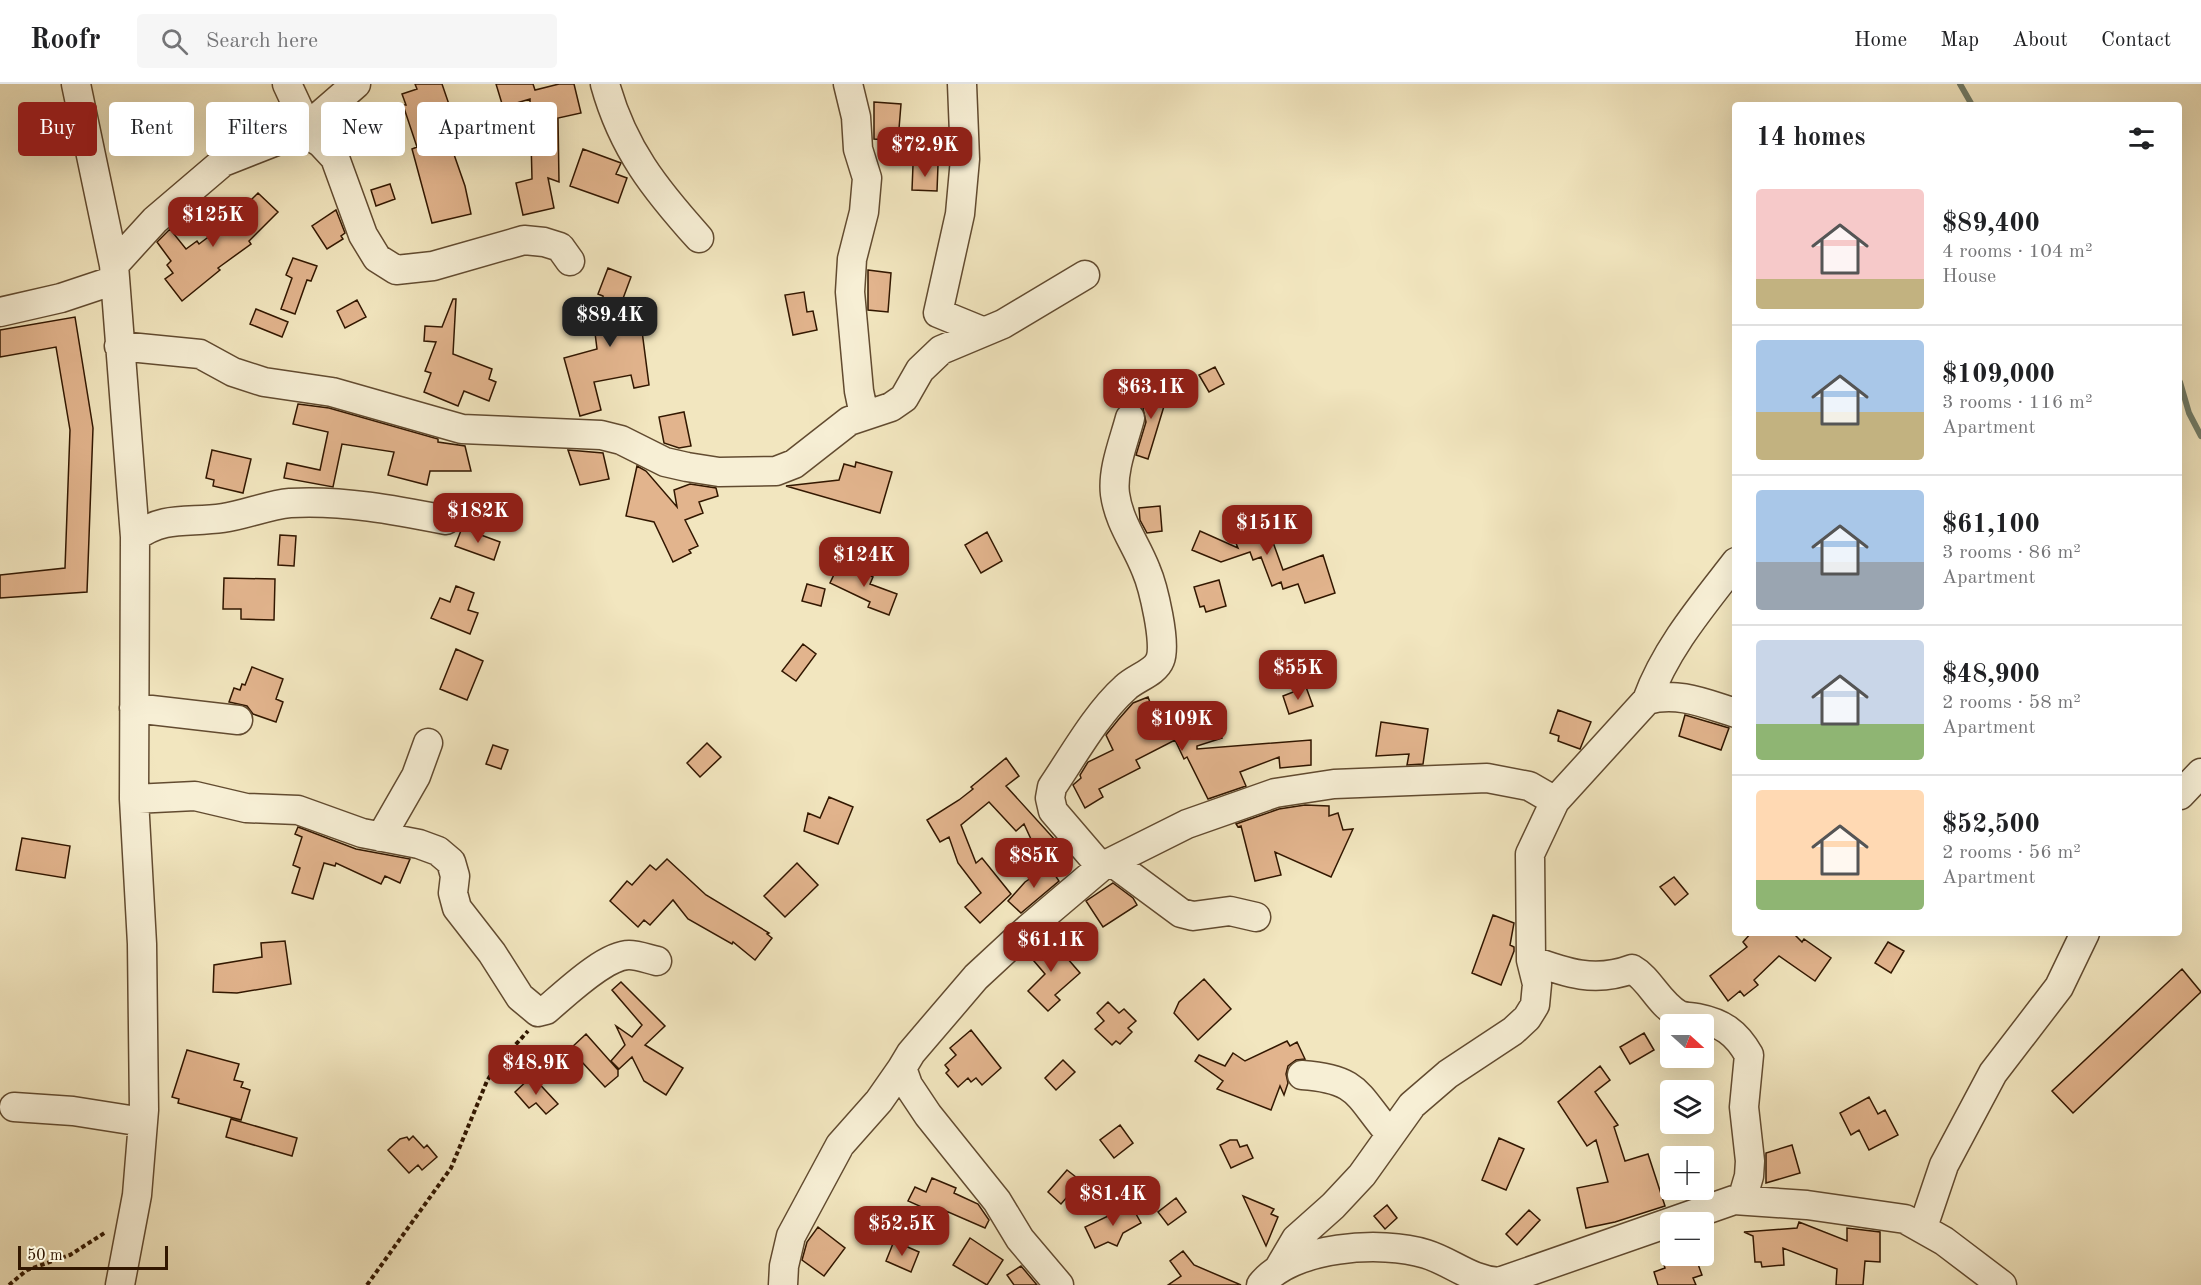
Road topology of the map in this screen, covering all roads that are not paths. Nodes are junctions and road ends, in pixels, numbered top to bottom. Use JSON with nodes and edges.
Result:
{"nodes":[{"id":1,"x":76,"y":84,"type":"edge"},
{"id":2,"x":287,"y":84,"type":"edge"},
{"id":3,"x":356,"y":84,"type":"edge"},
{"id":4,"x":604,"y":84,"type":"edge"},
{"id":5,"x":848,"y":84,"type":"edge"},
{"id":6,"x":962,"y":84,"type":"edge"},
{"id":7,"x":294,"y":102,"type":"edge"},
{"id":8,"x":309,"y":125,"type":"edge"},
{"id":9,"x":309,"y":133,"type":"edge"},
{"id":10,"x":238,"y":156,"type":"edge"},
{"id":11,"x":699,"y":238,"type":"dead end"},
{"id":12,"x":570,"y":261,"type":"dead end"},
{"id":13,"x":115,"y":272,"type":"junction"},
{"id":14,"x":1085,"y":275,"type":"dead end"},
{"id":15,"x":0,"y":312,"type":"edge"},
{"id":16,"x":982,"y":331,"type":"junction"},
{"id":17,"x":119,"y":345,"type":"junction"},
{"id":18,"x":864,"y":415,"type":"junction"},
{"id":19,"x":1130,"y":418,"type":"dead end"},
{"id":20,"x":446,"y":520,"type":"dead end"},
{"id":21,"x":135,"y":537,"type":"junction"},
{"id":22,"x":1732,"y":567,"type":"edge"},
{"id":23,"x":1647,"y":700,"type":"junction"},
{"id":24,"x":134,"y":708,"type":"junction"},
{"id":25,"x":1732,"y":712,"type":"edge"},
{"id":26,"x":238,"y":720,"type":"dead end"},
{"id":27,"x":428,"y":743,"type":"dead end"},
{"id":28,"x":2201,"y":773,"type":"edge"},
{"id":29,"x":2182,"y":793,"type":"edge"},
{"id":30,"x":134,"y":799,"type":"junction"},
{"id":31,"x":1555,"y":801,"type":"junction"},
{"id":32,"x":381,"y":837,"type":"junction"},
{"id":33,"x":1107,"y":864,"type":"junction"},
{"id":34,"x":1256,"y":916,"type":"dead end"},
{"id":35,"x":2084,"y":936,"type":"edge"},
{"id":36,"x":1531,"y":960,"type":"junction"},
{"id":37,"x":657,"y":961,"type":"dead end"},
{"id":38,"x":902,"y":1068,"type":"junction"},
{"id":39,"x":1302,"y":1075,"type":"dead end"},
{"id":40,"x":14,"y":1107,"type":"dead end"},
{"id":41,"x":143,"y":1122,"type":"junction"},
{"id":42,"x":1390,"y":1134,"type":"junction"},
{"id":43,"x":1742,"y":1200,"type":"junction"},
{"id":44,"x":1923,"y":1227,"type":"junction"},
{"id":45,"x":1270,"y":1276,"type":"edge"},
{"id":46,"x":1052,"y":1283,"type":"edge"},
{"id":47,"x":120,"y":1285,"type":"edge"},
{"id":48,"x":783,"y":1285,"type":"edge"},
{"id":49,"x":2002,"y":1285,"type":"edge"}],
"edges":[{"from":1,"to":13,"type":"street"},
{"from":2,"to":7,"type":"street"},
{"from":3,"to":8,"type":"street"},
{"from":4,"to":11,"type":"street"},
{"from":5,"to":18,"type":"street"},
{"from":6,"to":16,"type":"street"},
{"from":9,"to":12,"type":"street"},
{"from":10,"to":13,"type":"street"},
{"from":13,"to":15,"type":"street"},
{"from":13,"to":17,"type":"street"},
{"from":14,"to":16,"type":"street"},
{"from":16,"to":18,"type":"street"},
{"from":17,"to":18,"type":"street"},
{"from":17,"to":21,"type":"street"},
{"from":19,"to":33,"type":"street"},
{"from":20,"to":21,"type":"street"},
{"from":21,"to":24,"type":"street"},
{"from":22,"to":23,"type":"street"},
{"from":23,"to":25,"type":"street"},
{"from":23,"to":31,"type":"street"},
{"from":24,"to":26,"type":"street"},
{"from":24,"to":30,"type":"street"},
{"from":27,"to":32,"type":"street"},
{"from":28,"to":29,"type":"street"},
{"from":30,"to":32,"type":"street"},
{"from":30,"to":41,"type":"street"},
{"from":31,"to":33,"type":"street"},
{"from":31,"to":36,"type":"street"},
{"from":32,"to":37,"type":"street"},
{"from":33,"to":34,"type":"street"},
{"from":33,"to":38,"type":"street"},
{"from":35,"to":44,"type":"street"},
{"from":36,"to":42,"type":"street"},
{"from":36,"to":43,"type":"street"},
{"from":38,"to":46,"type":"street"},
{"from":38,"to":48,"type":"street"},
{"from":39,"to":42,"type":"street"},
{"from":40,"to":41,"type":"street"},
{"from":41,"to":47,"type":"street"},
{"from":42,"to":45,"type":"street"},
{"from":43,"to":44,"type":"street"},
{"from":43,"to":45,"type":"street"},
{"from":44,"to":49,"type":"street"}]}
